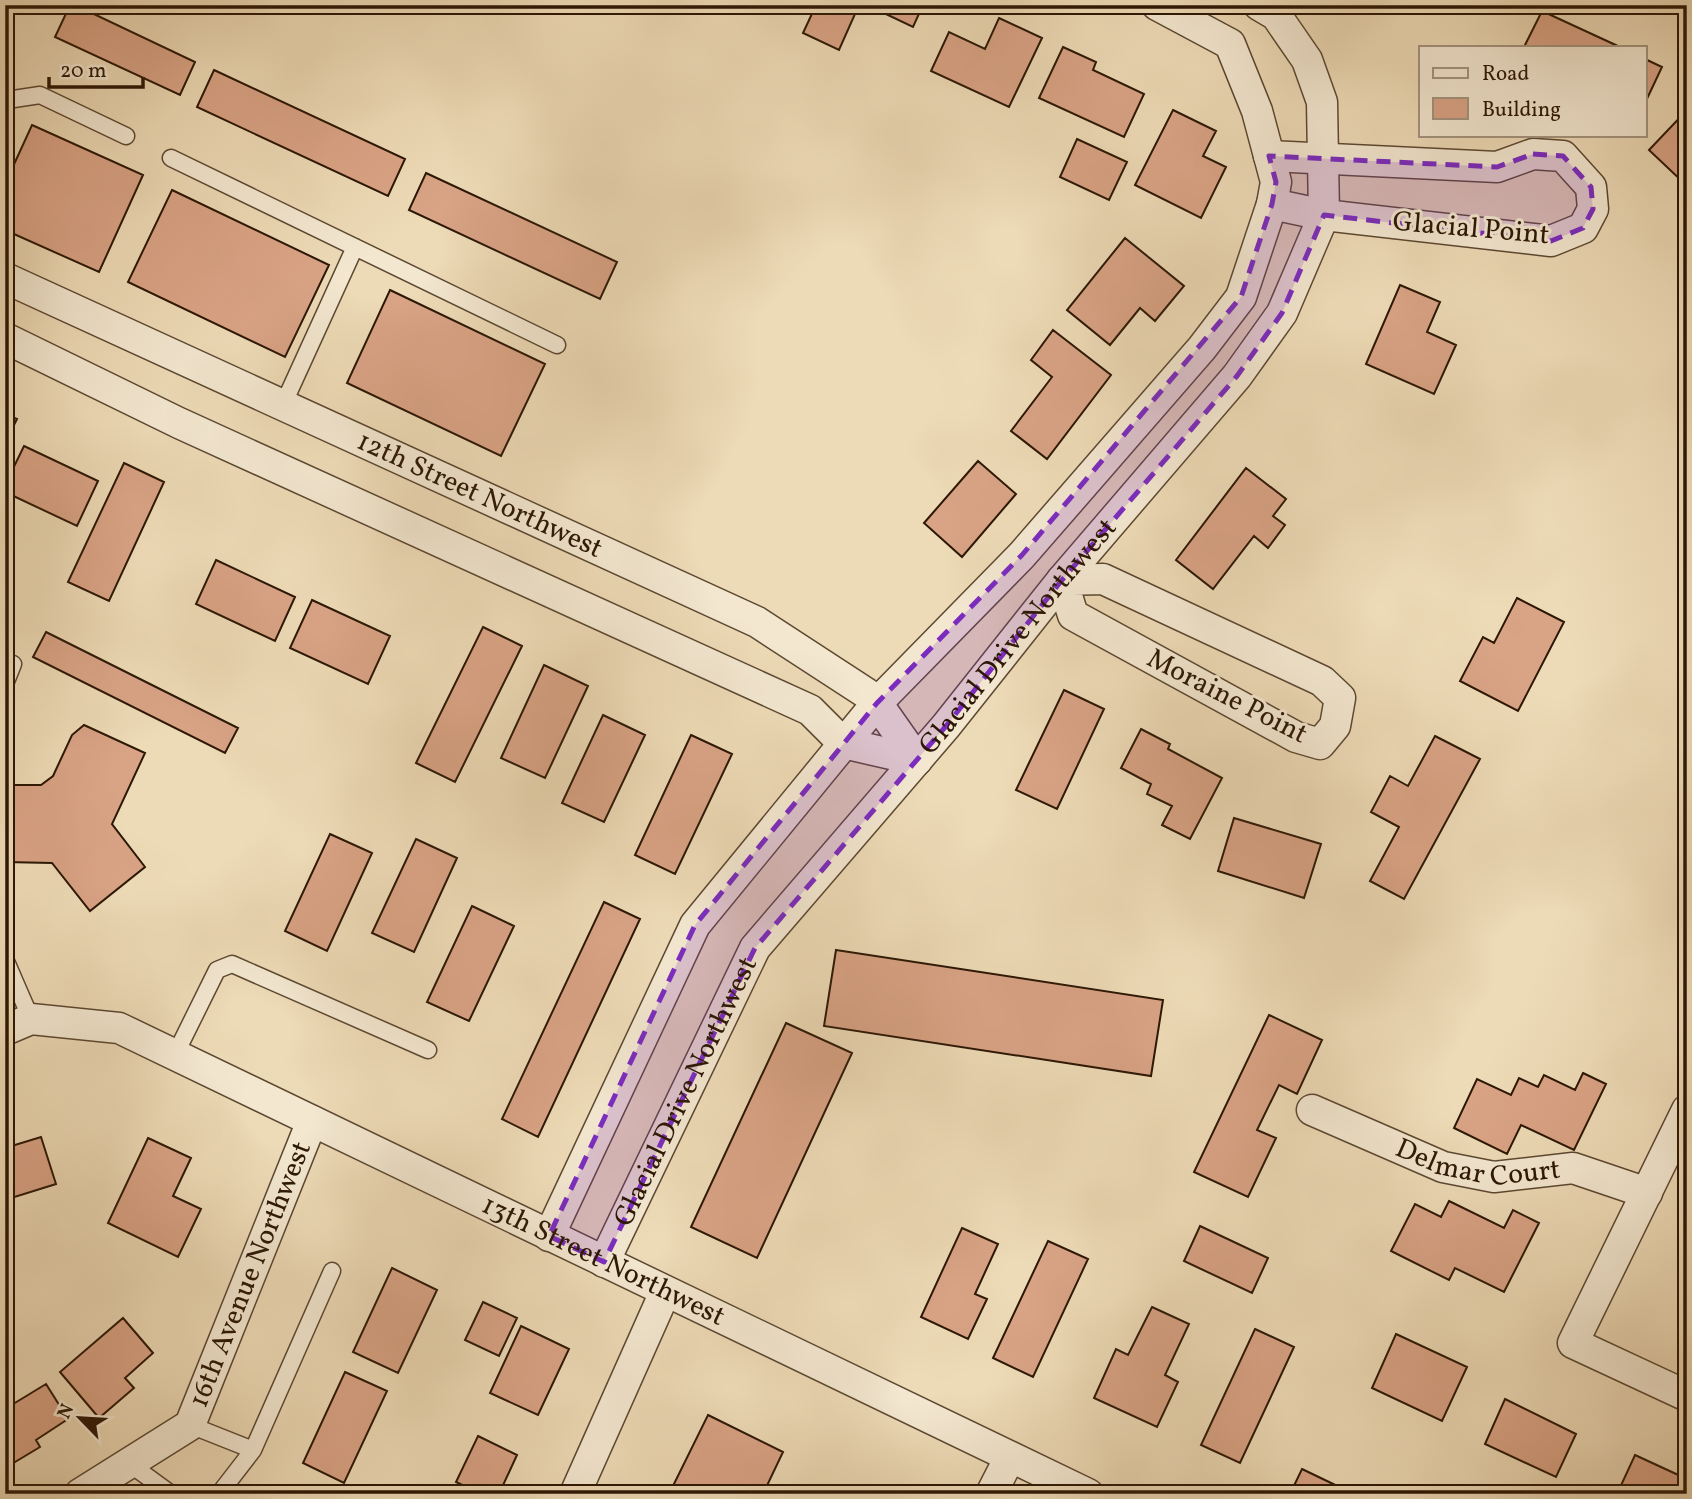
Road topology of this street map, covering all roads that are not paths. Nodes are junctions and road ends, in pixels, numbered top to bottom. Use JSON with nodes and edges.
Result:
{"nodes":[{"id":1,"x":1157,"y":5,"type":"edge"},
{"id":2,"x":1258,"y":5,"type":"edge"},
{"id":3,"x":5,"y":103,"type":"edge"},
{"id":4,"x":127,"y":136,"type":"dead end"},
{"id":5,"x":1269,"y":156,"type":"junction"},
{"id":6,"x":171,"y":158,"type":"dead end"},
{"id":7,"x":1323,"y":159,"type":"junction"},
{"id":8,"x":1272,"y":204,"type":"junction"},
{"id":9,"x":1324,"y":215,"type":"junction"},
{"id":10,"x":355,"y":247,"type":"junction"},
{"id":11,"x":5,"y":278,"type":"edge"},
{"id":12,"x":5,"y":338,"type":"edge"},
{"id":13,"x":557,"y":345,"type":"dead end"},
{"id":14,"x":283,"y":405,"type":"junction"},
{"id":15,"x":1022,"y":555,"type":"junction"},
{"id":16,"x":1062,"y":580,"type":"junction"},
{"id":17,"x":13,"y":664,"type":"dead end"},
{"id":18,"x":5,"y":684,"type":"edge"},
{"id":19,"x":877,"y":703,"type":"junction"},
{"id":20,"x":843,"y":743,"type":"junction"},
{"id":21,"x":917,"y":760,"type":"junction"},
{"id":22,"x":5,"y":959,"type":"edge"},
{"id":23,"x":18,"y":1025,"type":"edge"},
{"id":24,"x":428,"y":1050,"type":"dead end"},
{"id":25,"x":175,"y":1055,"type":"junction"},
{"id":26,"x":1312,"y":1110,"type":"dead end"},
{"id":27,"x":1687,"y":1110,"type":"edge"},
{"id":28,"x":312,"y":1121,"type":"junction"},
{"id":29,"x":1647,"y":1193,"type":"junction"},
{"id":30,"x":550,"y":1236,"type":"junction"},
{"id":31,"x":604,"y":1262,"type":"junction"},
{"id":32,"x":332,"y":1272,"type":"dead end"},
{"id":33,"x":665,"y":1292,"type":"junction"},
{"id":34,"x":1687,"y":1396,"type":"edge"},
{"id":35,"x":190,"y":1425,"type":"junction"},
{"id":36,"x":253,"y":1450,"type":"junction"},
{"id":37,"x":1010,"y":1457,"type":"junction"},
{"id":38,"x":123,"y":1467,"type":"junction"},
{"id":39,"x":80,"y":1494,"type":"edge"},
{"id":40,"x":171,"y":1494,"type":"edge"},
{"id":41,"x":219,"y":1494,"type":"edge"},
{"id":42,"x":575,"y":1494,"type":"edge"},
{"id":43,"x":992,"y":1494,"type":"edge"},
{"id":44,"x":1088,"y":1494,"type":"edge"}],
"edges":[{"from":1,"to":5,"type":"street"},
{"from":2,"to":7,"type":"street","name":"Glacial Drive Northwest"},
{"from":3,"to":4,"type":"lane"},
{"from":5,"to":7,"type":"street","name":"Glacial Point"},
{"from":5,"to":8,"type":"street"},
{"from":6,"to":10,"type":"lane"},
{"from":7,"to":9,"type":"street","name":"Glacial Drive Northwest"},
{"from":7,"to":9,"type":"street","name":"Glacial Point"},
{"from":8,"to":9,"type":"street","name":"Glacial Point"},
{"from":8,"to":15,"type":"street"},
{"from":9,"to":16,"type":"street","name":"Glacial Drive Northwest"},
{"from":10,"to":13,"type":"lane"},
{"from":10,"to":14,"type":"lane"},
{"from":11,"to":14,"type":"street","name":"12th Street Northwest"},
{"from":12,"to":20,"type":"street"},
{"from":14,"to":19,"type":"street","name":"12th Street Northwest"},
{"from":15,"to":16,"type":"street"},
{"from":15,"to":19,"type":"street"},
{"from":16,"to":16,"type":"street","name":"Moraine Point"},
{"from":16,"to":21,"type":"street","name":"Glacial Drive Northwest"},
{"from":17,"to":18,"type":"lane"},
{"from":19,"to":20,"type":"street"},
{"from":19,"to":21,"type":"street","name":"12th Street Northwest"},
{"from":20,"to":21,"type":"street"},
{"from":20,"to":30,"type":"street"},
{"from":21,"to":31,"type":"street","name":"Glacial Drive Northwest"},
{"from":22,"to":23,"type":"lane"},
{"from":23,"to":25,"type":"street","name":"13th Street Northwest"},
{"from":24,"to":25,"type":"lane"},
{"from":25,"to":28,"type":"street","name":"13th Street Northwest"},
{"from":26,"to":29,"type":"street","name":"Delmar Court"},
{"from":27,"to":29,"type":"street"},
{"from":28,"to":30,"type":"street","name":"13th Street Northwest"},
{"from":28,"to":35,"type":"street","name":"16th Avenue Northwest"},
{"from":29,"to":34,"type":"street"},
{"from":30,"to":31,"type":"street","name":"13th Street Northwest"},
{"from":31,"to":33,"type":"street","name":"13th Street Northwest"},
{"from":32,"to":36,"type":"lane"},
{"from":33,"to":37,"type":"street","name":"13th Street Northwest"},
{"from":33,"to":42,"type":"street"},
{"from":35,"to":36,"type":"lane"},
{"from":35,"to":38,"type":"street","name":"16th Avenue Northwest"},
{"from":36,"to":41,"type":"lane"},
{"from":37,"to":43,"type":"street"},
{"from":37,"to":44,"type":"street","name":"13th Street Northwest"},
{"from":38,"to":39,"type":"street","name":"16th Avenue Northwest"},
{"from":38,"to":40,"type":"lane"}]}
